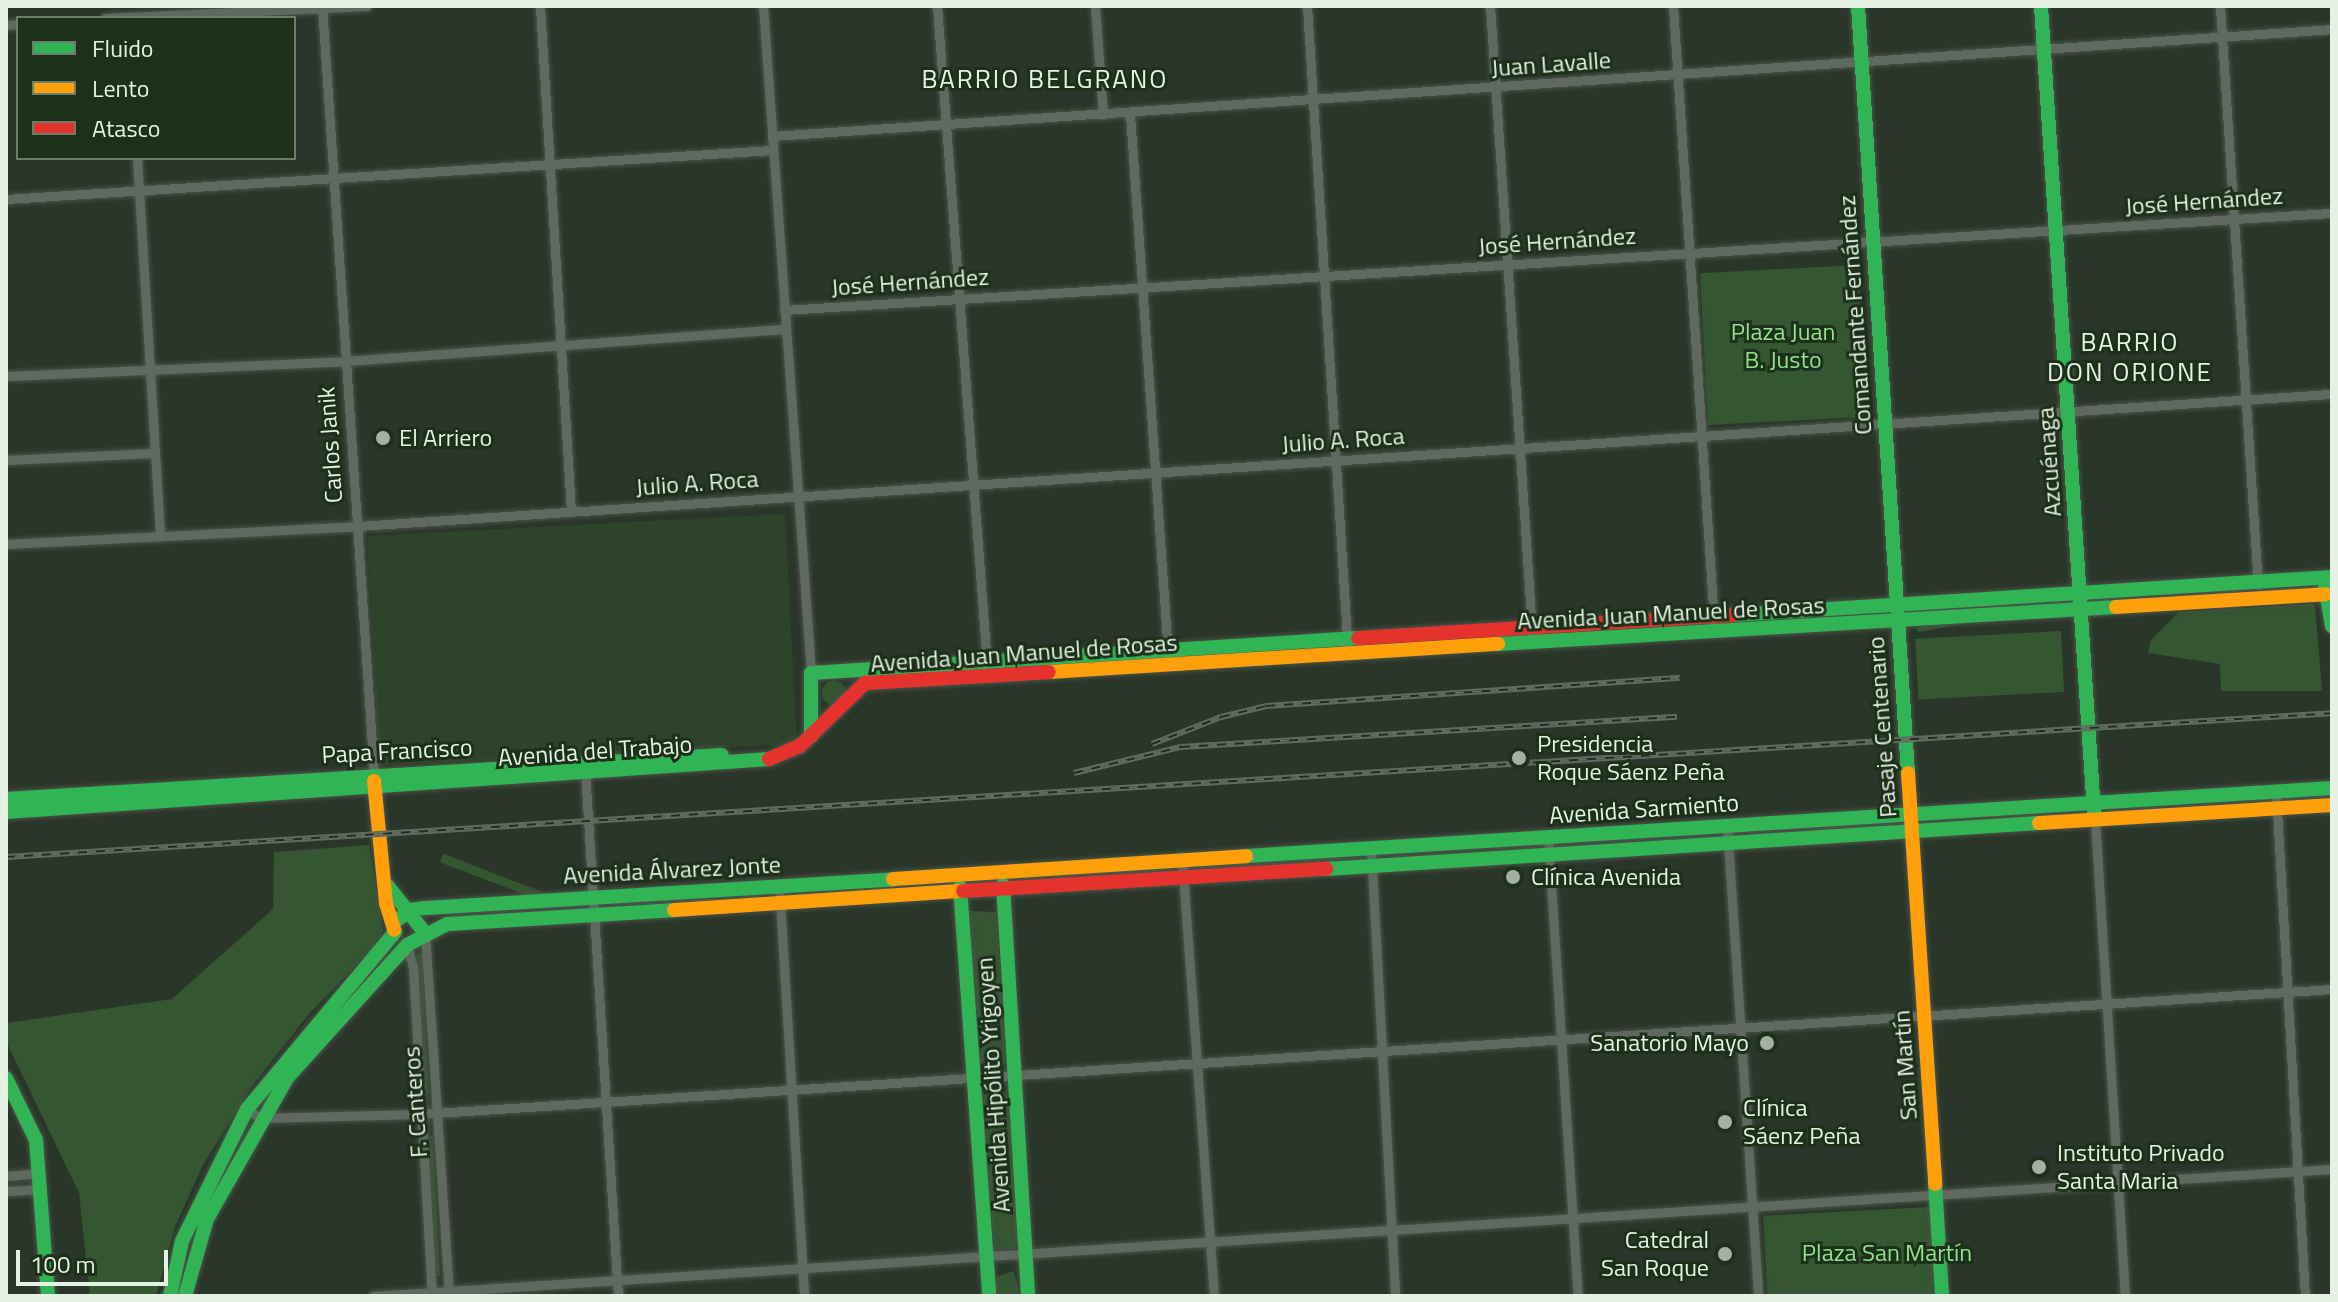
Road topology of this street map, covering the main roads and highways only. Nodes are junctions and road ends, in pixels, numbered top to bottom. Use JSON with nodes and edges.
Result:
{"nodes":[{"id":1,"x":1858,"y":6,"type":"edge"},
{"id":2,"x":2041,"y":6,"type":"edge"},
{"id":3,"x":2328,"y":577,"type":"edge"},
{"id":4,"x":2080,"y":593,"type":"junction"},
{"id":5,"x":2326,"y":594,"type":"junction"},
{"id":6,"x":1896,"y":605,"type":"junction"},
{"id":7,"x":2081,"y":611,"type":"junction"},
{"id":8,"x":1897,"y":622,"type":"junction"},
{"id":9,"x":2332,"y":626,"type":"edge"},
{"id":10,"x":1532,"y":636,"type":"junction"},
{"id":11,"x":987,"y":669,"type":"junction"},
{"id":12,"x":849,"y":671,"type":"junction"},
{"id":13,"x":860,"y":687,"type":"junction"},
{"id":14,"x":811,"y":706,"type":"junction"},
{"id":15,"x":841,"y":711,"type":"junction"},
{"id":16,"x":811,"y":736,"type":"junction"},
{"id":17,"x":374,"y":781,"type":"junction"},
{"id":18,"x":2332,"y":788,"type":"edge"},
{"id":19,"x":6,"y":799,"type":"edge"},
{"id":20,"x":2093,"y":803,"type":"junction"},
{"id":21,"x":2332,"y":805,"type":"edge"},
{"id":22,"x":6,"y":812,"type":"edge"},
{"id":23,"x":1910,"y":815,"type":"junction"},
{"id":24,"x":2095,"y":820,"type":"junction"},
{"id":25,"x":1911,"y":831,"type":"junction"},
{"id":26,"x":1002,"y":872,"type":"junction"},
{"id":27,"x":959,"y":874,"type":"junction"},
{"id":28,"x":385,"y":881,"type":"junction"},
{"id":29,"x":1004,"y":891,"type":"junction"},
{"id":30,"x":960,"y":893,"type":"junction"},
{"id":31,"x":410,"y":910,"type":"junction"},
{"id":32,"x":394,"y":928,"type":"junction"},
{"id":33,"x":425,"y":933,"type":"junction"},
{"id":34,"x":407,"y":945,"type":"junction"},
{"id":35,"x":6,"y":1078,"type":"edge"},
{"id":36,"x":48,"y":1296,"type":"edge"},
{"id":37,"x":170,"y":1296,"type":"edge"},
{"id":38,"x":185,"y":1296,"type":"edge"},
{"id":39,"x":989,"y":1296,"type":"edge"},
{"id":40,"x":1028,"y":1296,"type":"edge"},
{"id":41,"x":1942,"y":1296,"type":"edge"}],
"edges":[{"from":1,"to":6,"type":"main road","name":"Comandante Fernández"},
{"from":2,"to":4,"type":"main road","name":"Azcuénaga"},
{"from":3,"to":4,"type":"main road","name":"Avenida Juan Manuel de Rosas"},
{"from":3,"to":5,"type":"main road"},
{"from":4,"to":6,"type":"main road","name":"Avenida Juan Manuel de Rosas"},
{"from":4,"to":7,"type":"main road","name":"Azcuénaga"},
{"from":5,"to":7,"type":"main road","name":"Avenida Juan Manuel de Rosas"},
{"from":5,"to":9,"type":"main road"},
{"from":6,"to":8,"type":"main road","name":"Comandante Fernández"},
{"from":6,"to":10,"type":"main road","name":"Avenida Juan Manuel de Rosas"},
{"from":7,"to":8,"type":"main road","name":"Avenida Juan Manuel de Rosas"},
{"from":7,"to":20,"type":"main road","name":"Azcuénaga"},
{"from":8,"to":10,"type":"main road","name":"Avenida Juan Manuel de Rosas"},
{"from":8,"to":23,"type":"main road","name":"Pasaje Centenario"},
{"from":10,"to":11,"type":"main road","name":"Avenida Juan Manuel de Rosas"},
{"from":11,"to":12,"type":"main road","name":"Avenida Juan Manuel de Rosas"},
{"from":11,"to":13,"type":"main road","name":"Avenida Juan Manuel de Rosas"},
{"from":12,"to":13,"type":"main road"},
{"from":12,"to":14,"type":"main road","name":"Avenida Juan Manuel de Rosas"},
{"from":13,"to":15,"type":"main road","name":"Avenida Juan Manuel de Rosas"},
{"from":14,"to":15,"type":"main road"},
{"from":14,"to":16,"type":"main road"},
{"from":15,"to":16,"type":"main road","name":"Avenida Juan Manuel de Rosas"},
{"from":16,"to":17,"type":"main road","name":"Avenida del Trabajo"},
{"from":17,"to":19,"type":"main road","name":"Papa Francisco"},
{"from":17,"to":22,"type":"main road","name":"Papa Francisco"},
{"from":17,"to":28,"type":"main road","name":"Carlos Janik"},
{"from":18,"to":20,"type":"main road","name":"Avenida Sarmiento"},
{"from":20,"to":23,"type":"main road","name":"Avenida Sarmiento"},
{"from":20,"to":24,"type":"main road","name":"Azcuénaga"},
{"from":21,"to":24,"type":"main road","name":"Avenida Sarmiento"},
{"from":23,"to":25,"type":"main road","name":"Pasaje Centenario"},
{"from":23,"to":26,"type":"main road","name":"Avenida Sarmiento"},
{"from":24,"to":25,"type":"main road","name":"Avenida Sarmiento"},
{"from":25,"to":29,"type":"main road","name":"Avenida Sarmiento"},
{"from":25,"to":41,"type":"main road","name":"San Martín"},
{"from":26,"to":27,"type":"main road","name":"Avenida Sarmiento"},
{"from":26,"to":29,"type":"main road","name":"Avenida Hipólito Yrigoyen"},
{"from":27,"to":30,"type":"main road","name":"Avenida Hipólito Yrigoyen"},
{"from":27,"to":31,"type":"main road","name":"Avenida Álvarez Jonte"},
{"from":28,"to":31,"type":"main road"},
{"from":28,"to":32,"type":"main road","name":"Carlos Janik"},
{"from":29,"to":30,"type":"main road","name":"Avenida Sarmiento"},
{"from":29,"to":40,"type":"main road","name":"Avenida Hipólito Yrigoyen"},
{"from":30,"to":33,"type":"main road","name":"Avenida Álvarez Jonte"},
{"from":30,"to":39,"type":"main road","name":"Avenida Hipólito Yrigoyen"},
{"from":31,"to":32,"type":"main road"},
{"from":31,"to":33,"type":"main road","name":"F. Canteros"},
{"from":32,"to":34,"type":"main road"},
{"from":32,"to":37,"type":"main road"},
{"from":33,"to":34,"type":"main road","name":"Avenida Álvarez Jonte"},
{"from":34,"to":38,"type":"main road","name":"Avenida Álvarez Jonte"},
{"from":35,"to":36,"type":"main road"}]}
